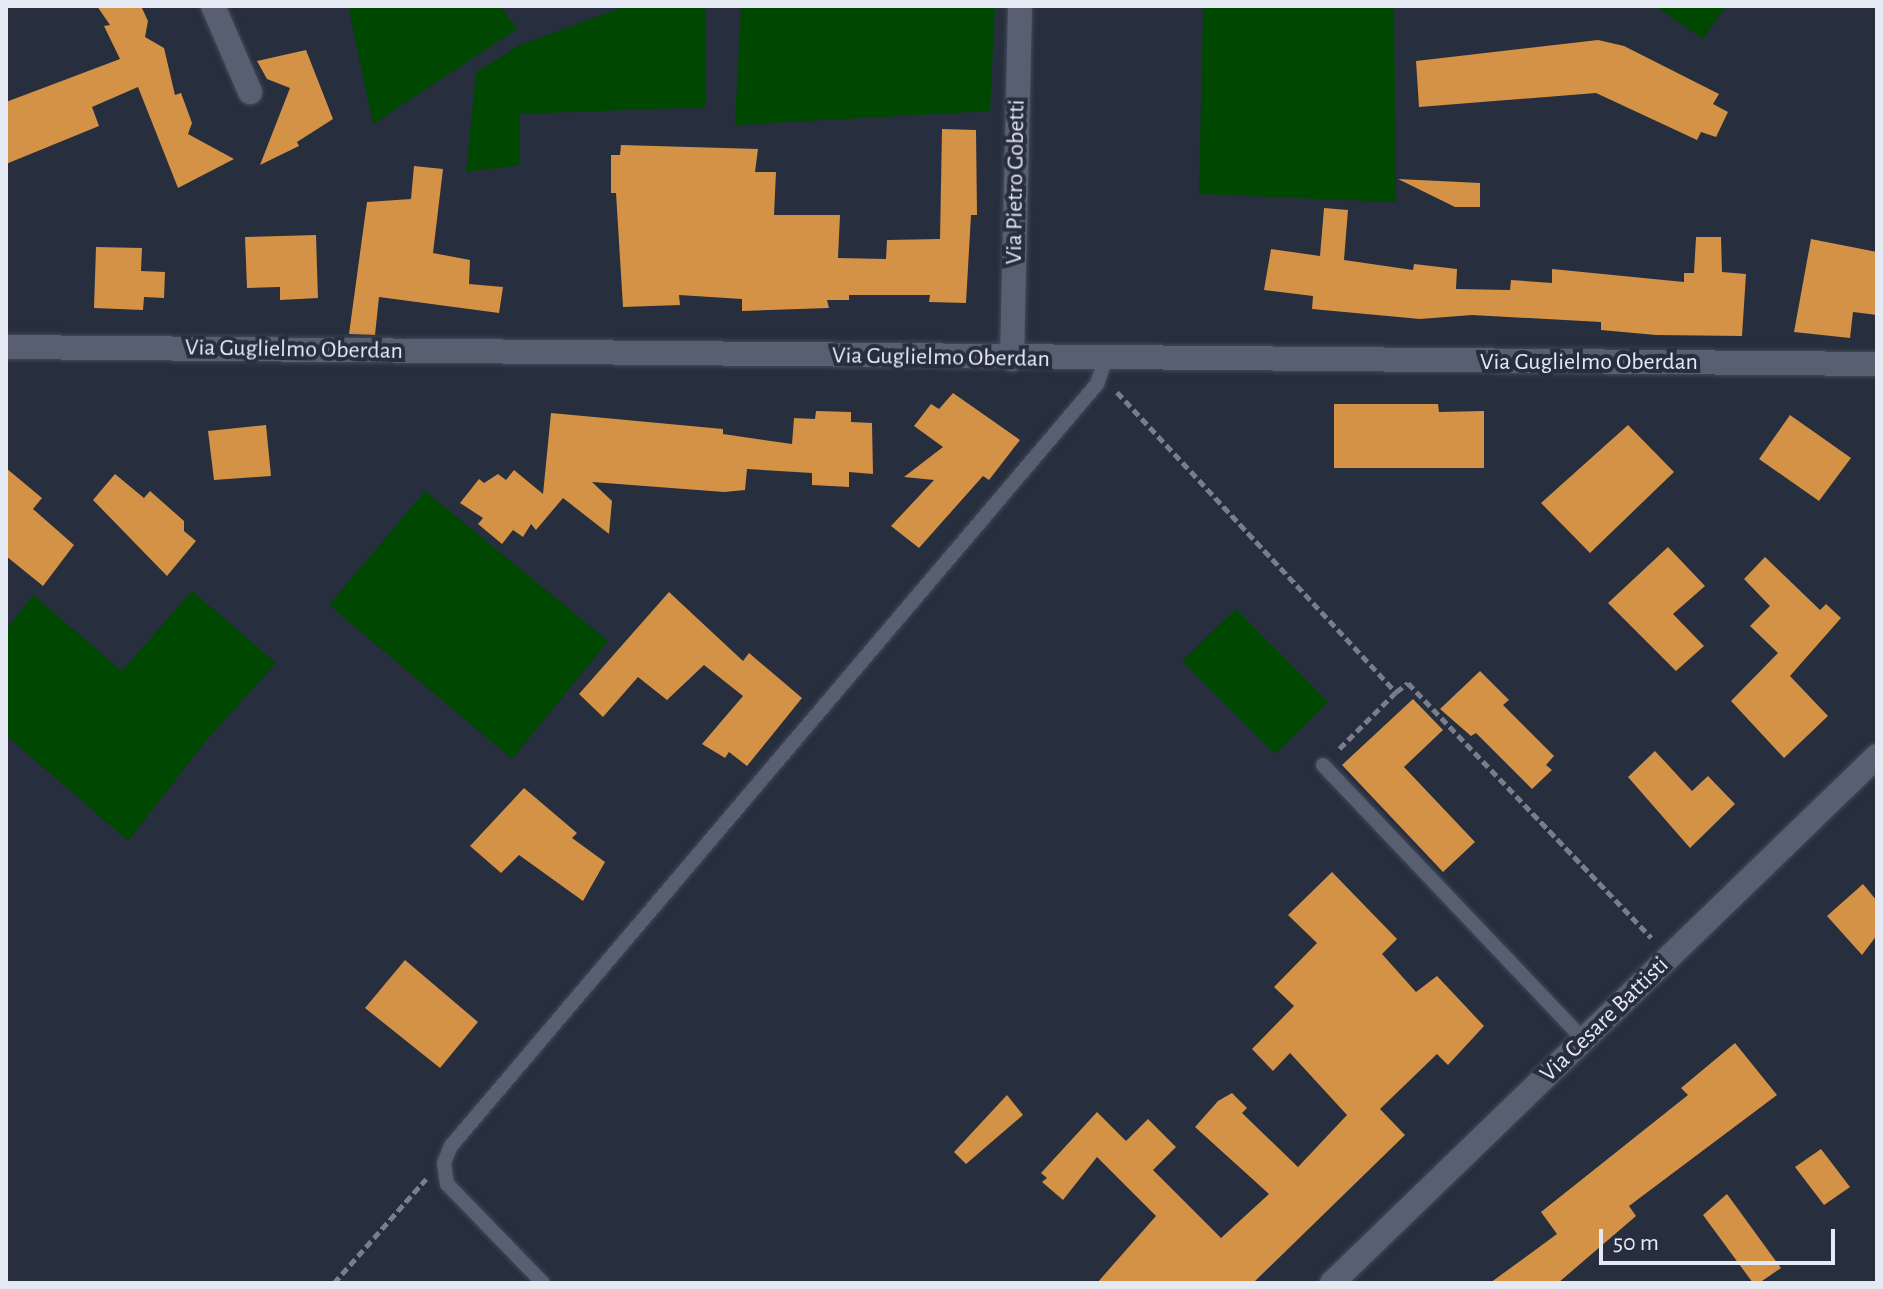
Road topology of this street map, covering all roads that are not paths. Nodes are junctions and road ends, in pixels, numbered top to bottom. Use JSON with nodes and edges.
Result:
{"nodes":[{"id":1,"x":213,"y":6,"type":"edge"},
{"id":2,"x":1020,"y":6,"type":"edge"},
{"id":3,"x":250,"y":92,"type":"dead end"},
{"id":4,"x":6,"y":347,"type":"edge"},
{"id":5,"x":1012,"y":359,"type":"junction"},
{"id":6,"x":1105,"y":361,"type":"junction"},
{"id":7,"x":1877,"y":364,"type":"edge"},
{"id":8,"x":1877,"y":756,"type":"edge"},
{"id":9,"x":1323,"y":765,"type":"road end"},
{"id":10,"x":1584,"y":1040,"type":"junction"},
{"id":11,"x":543,"y":1283,"type":"edge"},
{"id":12,"x":1332,"y":1283,"type":"edge"}],
"edges":[{"from":1,"to":3,"type":"street"},
{"from":2,"to":5,"type":"street","name":"Via Pietro Gobetti"},
{"from":4,"to":5,"type":"street","name":"Via Guglielmo Oberdan"},
{"from":5,"to":6,"type":"street","name":"Via Guglielmo Oberdan"},
{"from":6,"to":7,"type":"street","name":"Via Guglielmo Oberdan"},
{"from":6,"to":11,"type":"lane"},
{"from":8,"to":10,"type":"street","name":"Via Cesare Battisti"},
{"from":9,"to":10,"type":"lane"},
{"from":10,"to":12,"type":"street","name":"Via Cesare Battisti"}]}
